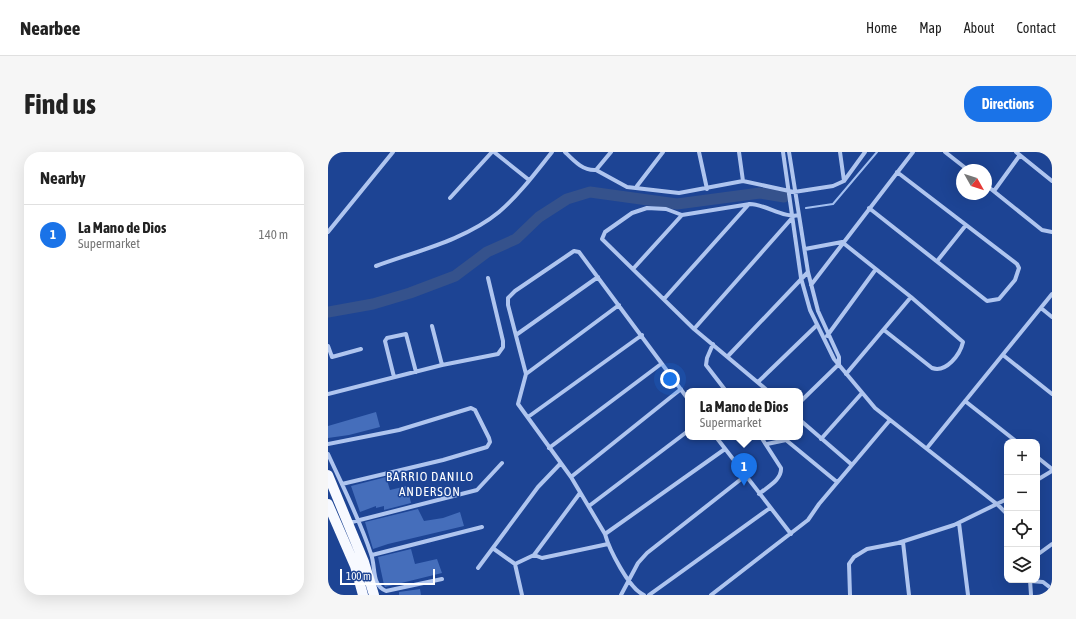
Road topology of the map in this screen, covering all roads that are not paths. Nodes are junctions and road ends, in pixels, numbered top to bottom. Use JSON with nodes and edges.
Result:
{"nodes":[{"id":1,"x":393,"y":152,"type":"edge"},
{"id":2,"x":493,"y":152,"type":"edge"},
{"id":3,"x":552,"y":152,"type":"edge"},
{"id":4,"x":564,"y":152,"type":"edge"},
{"id":5,"x":611,"y":152,"type":"edge"},
{"id":6,"x":663,"y":152,"type":"edge"},
{"id":7,"x":699,"y":152,"type":"edge"},
{"id":8,"x":739,"y":152,"type":"edge"},
{"id":9,"x":783,"y":152,"type":"edge"},
{"id":10,"x":789,"y":152,"type":"edge"},
{"id":11,"x":840,"y":152,"type":"edge"},
{"id":12,"x":865,"y":152,"type":"edge"},
{"id":13,"x":913,"y":152,"type":"edge"},
{"id":14,"x":945,"y":152,"type":"edge"},
{"id":15,"x":1016,"y":152,"type":"edge"},
{"id":16,"x":1020,"y":155,"type":"junction"},
{"id":17,"x":960,"y":164,"type":"edge"},
{"id":18,"x":596,"y":170,"type":"junction"},
{"id":19,"x":897,"y":172,"type":"junction"},
{"id":20,"x":529,"y":180,"type":"junction"},
{"id":21,"x":1052,"y":180,"type":"edge"},
{"id":22,"x":743,"y":181,"type":"junction"},
{"id":23,"x":844,"y":181,"type":"junction"},
{"id":24,"x":636,"y":186,"type":"junction"},
{"id":25,"x":707,"y":189,"type":"junction"},
{"id":26,"x":788,"y":190,"type":"junction"},
{"id":27,"x":994,"y":191,"type":"joint"},
{"id":28,"x":794,"y":192,"type":"junction"},
{"id":29,"x":450,"y":198,"type":"dead end"},
{"id":30,"x":750,"y":204,"type":"junction"},
{"id":31,"x":869,"y":208,"type":"junction"},
{"id":32,"x":682,"y":215,"type":"junction"},
{"id":33,"x":798,"y":215,"type":"junction"},
{"id":34,"x":793,"y":217,"type":"junction"},
{"id":35,"x":966,"y":225,"type":"junction"},
{"id":36,"x":328,"y":232,"type":"edge"},
{"id":37,"x":1052,"y":232,"type":"edge"},
{"id":38,"x":842,"y":242,"type":"junction"},
{"id":39,"x":806,"y":249,"type":"junction"},
{"id":40,"x":938,"y":260,"type":"junction"},
{"id":41,"x":376,"y":266,"type":"dead end"},
{"id":42,"x":633,"y":269,"type":"junction"},
{"id":43,"x":876,"y":269,"type":"junction"},
{"id":44,"x":808,"y":272,"type":"junction"},
{"id":45,"x":598,"y":277,"type":"junction"},
{"id":46,"x":488,"y":278,"type":"dead end"},
{"id":47,"x":801,"y":278,"type":"junction"},
{"id":48,"x":811,"y":284,"type":"junction"},
{"id":49,"x":805,"y":289,"type":"junction"},
{"id":50,"x":1052,"y":294,"type":"edge"},
{"id":51,"x":911,"y":297,"type":"junction"},
{"id":52,"x":664,"y":299,"type":"junction"},
{"id":53,"x":620,"y":305,"type":"junction"},
{"id":54,"x":1041,"y":308,"type":"junction"},
{"id":55,"x":1052,"y":317,"type":"edge"},
{"id":56,"x":432,"y":326,"type":"dead end"},
{"id":57,"x":816,"y":326,"type":"junction"},
{"id":58,"x":694,"y":329,"type":"junction"},
{"id":59,"x":884,"y":330,"type":"junction"},
{"id":60,"x":516,"y":335,"type":"junction"},
{"id":61,"x":642,"y":335,"type":"junction"},
{"id":62,"x":829,"y":335,"type":"junction"},
{"id":63,"x":823,"y":338,"type":"junction"},
{"id":64,"x":713,"y":344,"type":"junction"},
{"id":65,"x":328,"y":346,"type":"edge"},
{"id":66,"x":361,"y":349,"type":"dead end"},
{"id":67,"x":1002,"y":355,"type":"junction"},
{"id":68,"x":728,"y":356,"type":"junction"},
{"id":69,"x":661,"y":364,"type":"junction"},
{"id":70,"x":839,"y":364,"type":"junction"},
{"id":71,"x":442,"y":365,"type":"junction"},
{"id":72,"x":416,"y":372,"type":"junction"},
{"id":73,"x":526,"y":374,"type":"junction"},
{"id":74,"x":846,"y":374,"type":"junction"},
{"id":75,"x":394,"y":378,"type":"junction"},
{"id":76,"x":758,"y":382,"type":"junction"},
{"id":77,"x":724,"y":388,"type":"edge"},
{"id":78,"x":765,"y":388,"type":"edge"},
{"id":79,"x":681,"y":389,"type":"junction"},
{"id":80,"x":862,"y":393,"type":"junction"},
{"id":81,"x":328,"y":394,"type":"edge"},
{"id":82,"x":1052,"y":394,"type":"edge"},
{"id":83,"x":685,"y":395,"type":"edge"},
{"id":84,"x":803,"y":399,"type":"edge"},
{"id":85,"x":965,"y":402,"type":"junction"},
{"id":86,"x":528,"y":417,"type":"junction"},
{"id":87,"x":890,"y":420,"type":"junction"},
{"id":88,"x":803,"y":423,"type":"edge"},
{"id":89,"x":685,"y":433,"type":"edge"},
{"id":90,"x":821,"y":439,"type":"junction"},
{"id":91,"x":1014,"y":439,"type":"edge"},
{"id":92,"x":718,"y":440,"type":"edge"},
{"id":93,"x":764,"y":440,"type":"edge"},
{"id":94,"x":328,"y":444,"type":"edge"},
{"id":95,"x":767,"y":444,"type":"junction"},
{"id":96,"x":549,"y":448,"type":"junction"},
{"id":97,"x":927,"y":448,"type":"junction"},
{"id":98,"x":725,"y":450,"type":"junction"},
{"id":99,"x":328,"y":454,"type":"edge"},
{"id":100,"x":1040,"y":460,"type":"edge"},
{"id":101,"x":502,"y":463,"type":"dead end"},
{"id":102,"x":560,"y":464,"type":"junction"},
{"id":103,"x":851,"y":464,"type":"junction"},
{"id":104,"x":1052,"y":470,"type":"edge"},
{"id":105,"x":328,"y":475,"type":"edge"},
{"id":106,"x":745,"y":476,"type":"junction"},
{"id":107,"x":571,"y":478,"type":"junction"},
{"id":108,"x":1040,"y":478,"type":"edge"},
{"id":109,"x":837,"y":482,"type":"junction"},
{"id":110,"x":342,"y":484,"type":"junction"},
{"id":111,"x":580,"y":494,"type":"junction"},
{"id":112,"x":759,"y":494,"type":"junction"},
{"id":113,"x":1004,"y":502,"type":"edge"},
{"id":114,"x":328,"y":504,"type":"edge"},
{"id":115,"x":998,"y":505,"type":"junction"},
{"id":116,"x":589,"y":506,"type":"junction"},
{"id":117,"x":770,"y":508,"type":"junction"},
{"id":118,"x":1004,"y":511,"type":"edge"},
{"id":119,"x":353,"y":521,"type":"junction"},
{"id":120,"x":959,"y":523,"type":"junction"},
{"id":121,"x":338,"y":527,"type":"junction"},
{"id":122,"x":482,"y":527,"type":"dead end"},
{"id":123,"x":605,"y":534,"type":"junction"},
{"id":124,"x":791,"y":534,"type":"junction"},
{"id":125,"x":903,"y":542,"type":"junction"},
{"id":126,"x":608,"y":544,"type":"junction"},
{"id":127,"x":1052,"y":544,"type":"edge"},
{"id":128,"x":494,"y":549,"type":"junction"},
{"id":129,"x":1040,"y":553,"type":"edge"},
{"id":130,"x":372,"y":555,"type":"junction"},
{"id":131,"x":534,"y":555,"type":"junction"},
{"id":132,"x":515,"y":564,"type":"junction"},
{"id":133,"x":478,"y":568,"type":"dead end"},
{"id":134,"x":442,"y":579,"type":"dead end"},
{"id":135,"x":629,"y":580,"type":"junction"},
{"id":136,"x":1040,"y":582,"type":"edge"},
{"id":137,"x":1030,"y":583,"type":"edge"},
{"id":138,"x":1052,"y":588,"type":"edge"},
{"id":139,"x":363,"y":595,"type":"edge"},
{"id":140,"x":374,"y":595,"type":"edge"},
{"id":141,"x":522,"y":595,"type":"edge"},
{"id":142,"x":621,"y":595,"type":"edge"},
{"id":143,"x":644,"y":595,"type":"edge"},
{"id":144,"x":648,"y":595,"type":"edge"},
{"id":145,"x":711,"y":595,"type":"edge"},
{"id":146,"x":850,"y":595,"type":"edge"},
{"id":147,"x":910,"y":595,"type":"edge"},
{"id":148,"x":968,"y":595,"type":"edge"},
{"id":149,"x":1031,"y":595,"type":"edge"}],
"edges":[{"from":1,"to":36,"type":"street"},
{"from":2,"to":20,"type":"street"},
{"from":2,"to":29,"type":"street"},
{"from":3,"to":20,"type":"street"},
{"from":4,"to":18,"type":"street"},
{"from":5,"to":18,"type":"street"},
{"from":6,"to":24,"type":"street"},
{"from":7,"to":25,"type":"street"},
{"from":8,"to":22,"type":"street"},
{"from":9,"to":26,"type":"street"},
{"from":10,"to":28,"type":"street"},
{"from":11,"to":23,"type":"street"},
{"from":12,"to":23,"type":"street"},
{"from":13,"to":19,"type":"street"},
{"from":14,"to":17,"type":"street"},
{"from":15,"to":16,"type":"street"},
{"from":16,"to":21,"type":"street"},
{"from":16,"to":27,"type":"street"},
{"from":18,"to":24,"type":"street"},
{"from":19,"to":31,"type":"street"},
{"from":19,"to":35,"type":"street"},
{"from":20,"to":41,"type":"street"},
{"from":22,"to":25,"type":"street"},
{"from":22,"to":26,"type":"street"},
{"from":23,"to":28,"type":"street"},
{"from":24,"to":25,"type":"street"},
{"from":26,"to":28,"type":"street"},
{"from":26,"to":34,"type":"street"},
{"from":27,"to":37,"type":"street"},
{"from":28,"to":33,"type":"street"},
{"from":30,"to":32,"type":"street"},
{"from":30,"to":34,"type":"street"},
{"from":30,"to":52,"type":"street"},
{"from":31,"to":38,"type":"street"},
{"from":31,"to":40,"type":"street"},
{"from":32,"to":42,"type":"street"},
{"from":32,"to":42,"type":"street"},
{"from":33,"to":34,"type":"street"},
{"from":33,"to":39,"type":"street"},
{"from":34,"to":47,"type":"street"},
{"from":34,"to":58,"type":"street"},
{"from":35,"to":40,"type":"street"},
{"from":35,"to":40,"type":"street"},
{"from":38,"to":39,"type":"street"},
{"from":38,"to":43,"type":"street"},
{"from":38,"to":48,"type":"street"},
{"from":39,"to":44,"type":"street"},
{"from":42,"to":52,"type":"street"},
{"from":43,"to":51,"type":"street"},
{"from":43,"to":62,"type":"street"},
{"from":44,"to":47,"type":"street"},
{"from":44,"to":48,"type":"street"},
{"from":45,"to":53,"type":"street"},
{"from":45,"to":60,"type":"street"},
{"from":45,"to":60,"type":"street"},
{"from":46,"to":71,"type":"street"},
{"from":47,"to":49,"type":"street"},
{"from":47,"to":68,"type":"street"},
{"from":48,"to":49,"type":"street"},
{"from":48,"to":62,"type":"street"},
{"from":49,"to":57,"type":"street"},
{"from":50,"to":54,"type":"street"},
{"from":51,"to":59,"type":"street"},
{"from":51,"to":59,"type":"street"},
{"from":52,"to":58,"type":"street"},
{"from":53,"to":61,"type":"street"},
{"from":53,"to":73,"type":"street"},
{"from":54,"to":55,"type":"street"},
{"from":54,"to":67,"type":"street"},
{"from":56,"to":71,"type":"street"},
{"from":57,"to":63,"type":"street"},
{"from":57,"to":76,"type":"street"},
{"from":58,"to":64,"type":"street"},
{"from":59,"to":74,"type":"street"},
{"from":60,"to":73,"type":"street"},
{"from":61,"to":69,"type":"street"},
{"from":61,"to":86,"type":"street"},
{"from":62,"to":63,"type":"street"},
{"from":62,"to":70,"type":"street"},
{"from":63,"to":70,"type":"street"},
{"from":64,"to":68,"type":"street"},
{"from":64,"to":77,"type":"street"},
{"from":65,"to":66,"type":"street"},
{"from":67,"to":82,"type":"street"},
{"from":67,"to":85,"type":"street"},
{"from":68,"to":76,"type":"street"},
{"from":69,"to":79,"type":"street"},
{"from":69,"to":96,"type":"street"},
{"from":70,"to":74,"type":"street"},
{"from":70,"to":84,"type":"street"},
{"from":71,"to":72,"type":"street"},
{"from":72,"to":75,"type":"street"},
{"from":72,"to":75,"type":"street"},
{"from":73,"to":86,"type":"street"},
{"from":74,"to":80,"type":"street"},
{"from":75,"to":81,"type":"street"},
{"from":76,"to":78,"type":"street"},
{"from":79,"to":83,"type":"street"},
{"from":79,"to":107,"type":"street"},
{"from":80,"to":87,"type":"street"},
{"from":80,"to":90,"type":"street"},
{"from":85,"to":91,"type":"street"},
{"from":85,"to":97,"type":"street"},
{"from":86,"to":96,"type":"street"},
{"from":87,"to":97,"type":"street"},
{"from":87,"to":103,"type":"street"},
{"from":88,"to":90,"type":"street"},
{"from":89,"to":116,"type":"street"},
{"from":90,"to":103,"type":"street"},
{"from":92,"to":98,"type":"street"},
{"from":93,"to":95,"type":"street"},
{"from":94,"to":110,"type":"street"},
{"from":95,"to":109,"type":"street"},
{"from":95,"to":112,"type":"street"},
{"from":96,"to":102,"type":"street"},
{"from":97,"to":115,"type":"street"},
{"from":98,"to":106,"type":"street"},
{"from":98,"to":123,"type":"street"},
{"from":99,"to":110,"type":"street"},
{"from":100,"to":104,"type":"street"},
{"from":101,"to":119,"type":"street"},
{"from":102,"to":107,"type":"street"},
{"from":102,"to":128,"type":"street"},
{"from":103,"to":109,"type":"street"},
{"from":104,"to":108,"type":"street"},
{"from":105,"to":119,"type":"main road"},
{"from":106,"to":112,"type":"street"},
{"from":106,"to":135,"type":"street"},
{"from":107,"to":111,"type":"street"},
{"from":109,"to":124,"type":"street"},
{"from":110,"to":119,"type":"street"},
{"from":111,"to":116,"type":"street"},
{"from":111,"to":131,"type":"street"},
{"from":112,"to":117,"type":"street"},
{"from":113,"to":115,"type":"street"},
{"from":114,"to":121,"type":"main road"},
{"from":115,"to":118,"type":"street"},
{"from":115,"to":120,"type":"street"},
{"from":116,"to":123,"type":"street"},
{"from":117,"to":124,"type":"street"},
{"from":117,"to":144,"type":"street"},
{"from":119,"to":121,"type":"street"},
{"from":119,"to":130,"type":"street"},
{"from":119,"to":140,"type":"main road"},
{"from":120,"to":125,"type":"street"},
{"from":120,"to":148,"type":"street"},
{"from":121,"to":139,"type":"main road"},
{"from":122,"to":130,"type":"street"},
{"from":123,"to":126,"type":"street"},
{"from":124,"to":145,"type":"street"},
{"from":125,"to":146,"type":"street"},
{"from":125,"to":147,"type":"street"},
{"from":126,"to":131,"type":"street"},
{"from":126,"to":135,"type":"street"},
{"from":127,"to":129,"type":"street"},
{"from":128,"to":132,"type":"street"},
{"from":128,"to":133,"type":"street"},
{"from":130,"to":134,"type":"street"},
{"from":131,"to":132,"type":"street"},
{"from":132,"to":141,"type":"street"},
{"from":135,"to":142,"type":"street"},
{"from":135,"to":143,"type":"street"},
{"from":136,"to":138,"type":"street"},
{"from":137,"to":149,"type":"street"}]}
